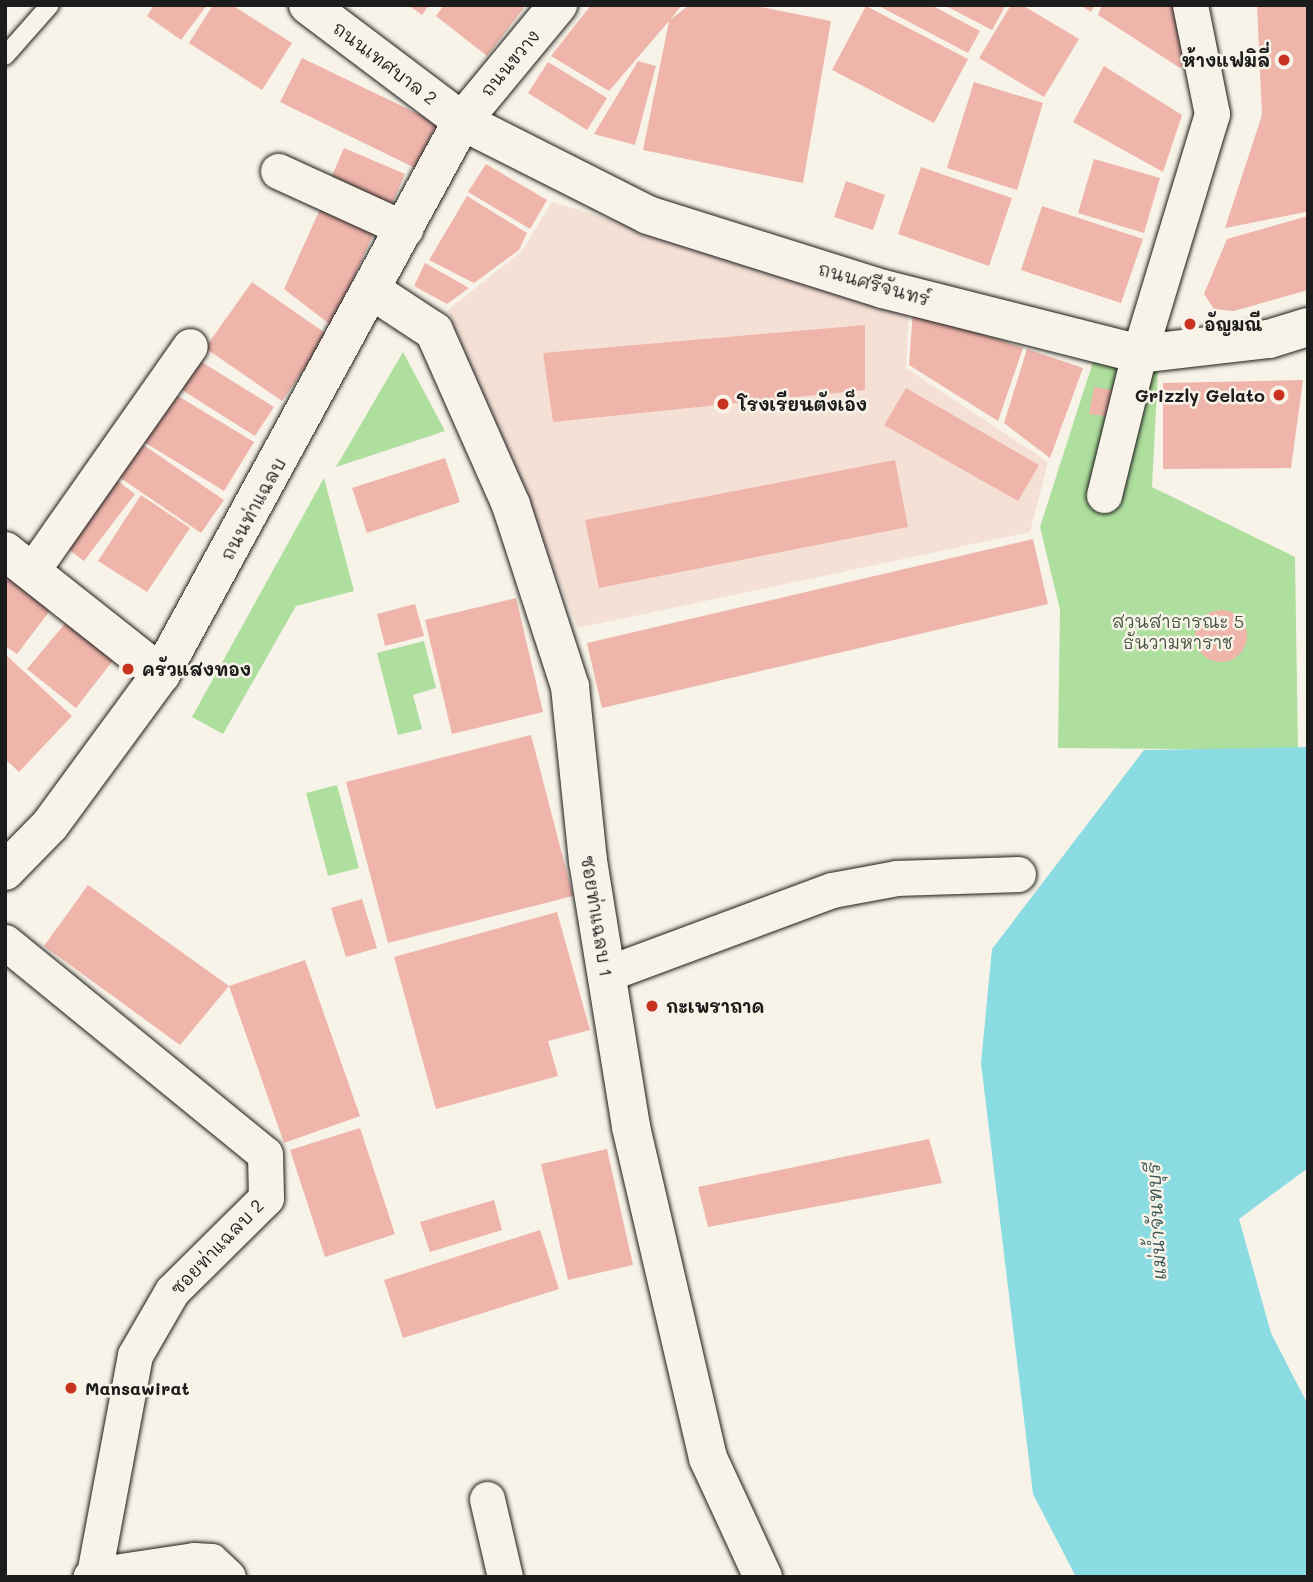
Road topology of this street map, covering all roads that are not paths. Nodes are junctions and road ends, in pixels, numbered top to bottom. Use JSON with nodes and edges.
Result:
{"nodes":[{"id":1,"x":50,"y":5,"type":"edge"},
{"id":2,"x":308,"y":5,"type":"edge"},
{"id":3,"x":558,"y":5,"type":"edge"},
{"id":4,"x":1190,"y":5,"type":"edge"},
{"id":5,"x":5,"y":56,"type":"edge"},
{"id":6,"x":462,"y":121,"type":"junction"},
{"id":7,"x":278,"y":170,"type":"dead end"},
{"id":8,"x":405,"y":229,"type":"junction"},
{"id":9,"x":373,"y":292,"type":"junction"},
{"id":10,"x":1308,"y":327,"type":"edge"},
{"id":11,"x":190,"y":346,"type":"dead end"},
{"id":12,"x":1139,"y":354,"type":"junction"},
{"id":13,"x":1104,"y":495,"type":"dead end"},
{"id":14,"x":18,"y":562,"type":"edge"},
{"id":15,"x":161,"y":674,"type":"junction"},
{"id":16,"x":5,"y":871,"type":"edge"},
{"id":17,"x":1018,"y":874,"type":"dead end"},
{"id":18,"x":5,"y":942,"type":"edge"},
{"id":19,"x":606,"y":974,"type":"junction"},
{"id":20,"x":487,"y":1499,"type":"dead end"},
{"id":21,"x":92,"y":1576,"type":"edge"},
{"id":22,"x":228,"y":1577,"type":"edge"},
{"id":23,"x":505,"y":1577,"type":"edge"},
{"id":24,"x":763,"y":1577,"type":"edge"}],
"edges":[{"from":1,"to":5,"type":"lane"},
{"from":2,"to":6,"type":"street","name":"ถนนเทศบาล 2"},
{"from":3,"to":6,"type":"street","name":"ถนนขวาง"},
{"from":4,"to":12,"type":"street"},
{"from":6,"to":8,"type":"street","name":"ถนนท่าแฉลบ"},
{"from":6,"to":12,"type":"street","name":"ถนนศรีจันทร์"},
{"from":7,"to":8,"type":"street"},
{"from":8,"to":9,"type":"street","name":"ถนนท่าแฉลบ"},
{"from":9,"to":15,"type":"street","name":"ถนนท่าแฉลบ"},
{"from":9,"to":19,"type":"street","name":"ซอยท่าแฉลบ 1"},
{"from":10,"to":12,"type":"street","name":"ถนนศรีจันทร์"},
{"from":11,"to":14,"type":"street"},
{"from":12,"to":13,"type":"street"},
{"from":14,"to":15,"type":"street"},
{"from":15,"to":16,"type":"street","name":"ถนนท่าแฉลบ"},
{"from":17,"to":19,"type":"street"},
{"from":18,"to":21,"type":"street","name":"ซอยท่าแฉลบ 2"},
{"from":19,"to":24,"type":"street","name":"ซอยท่าแฉลบ 1"},
{"from":20,"to":23,"type":"street"},
{"from":21,"to":22,"type":"street"}]}
